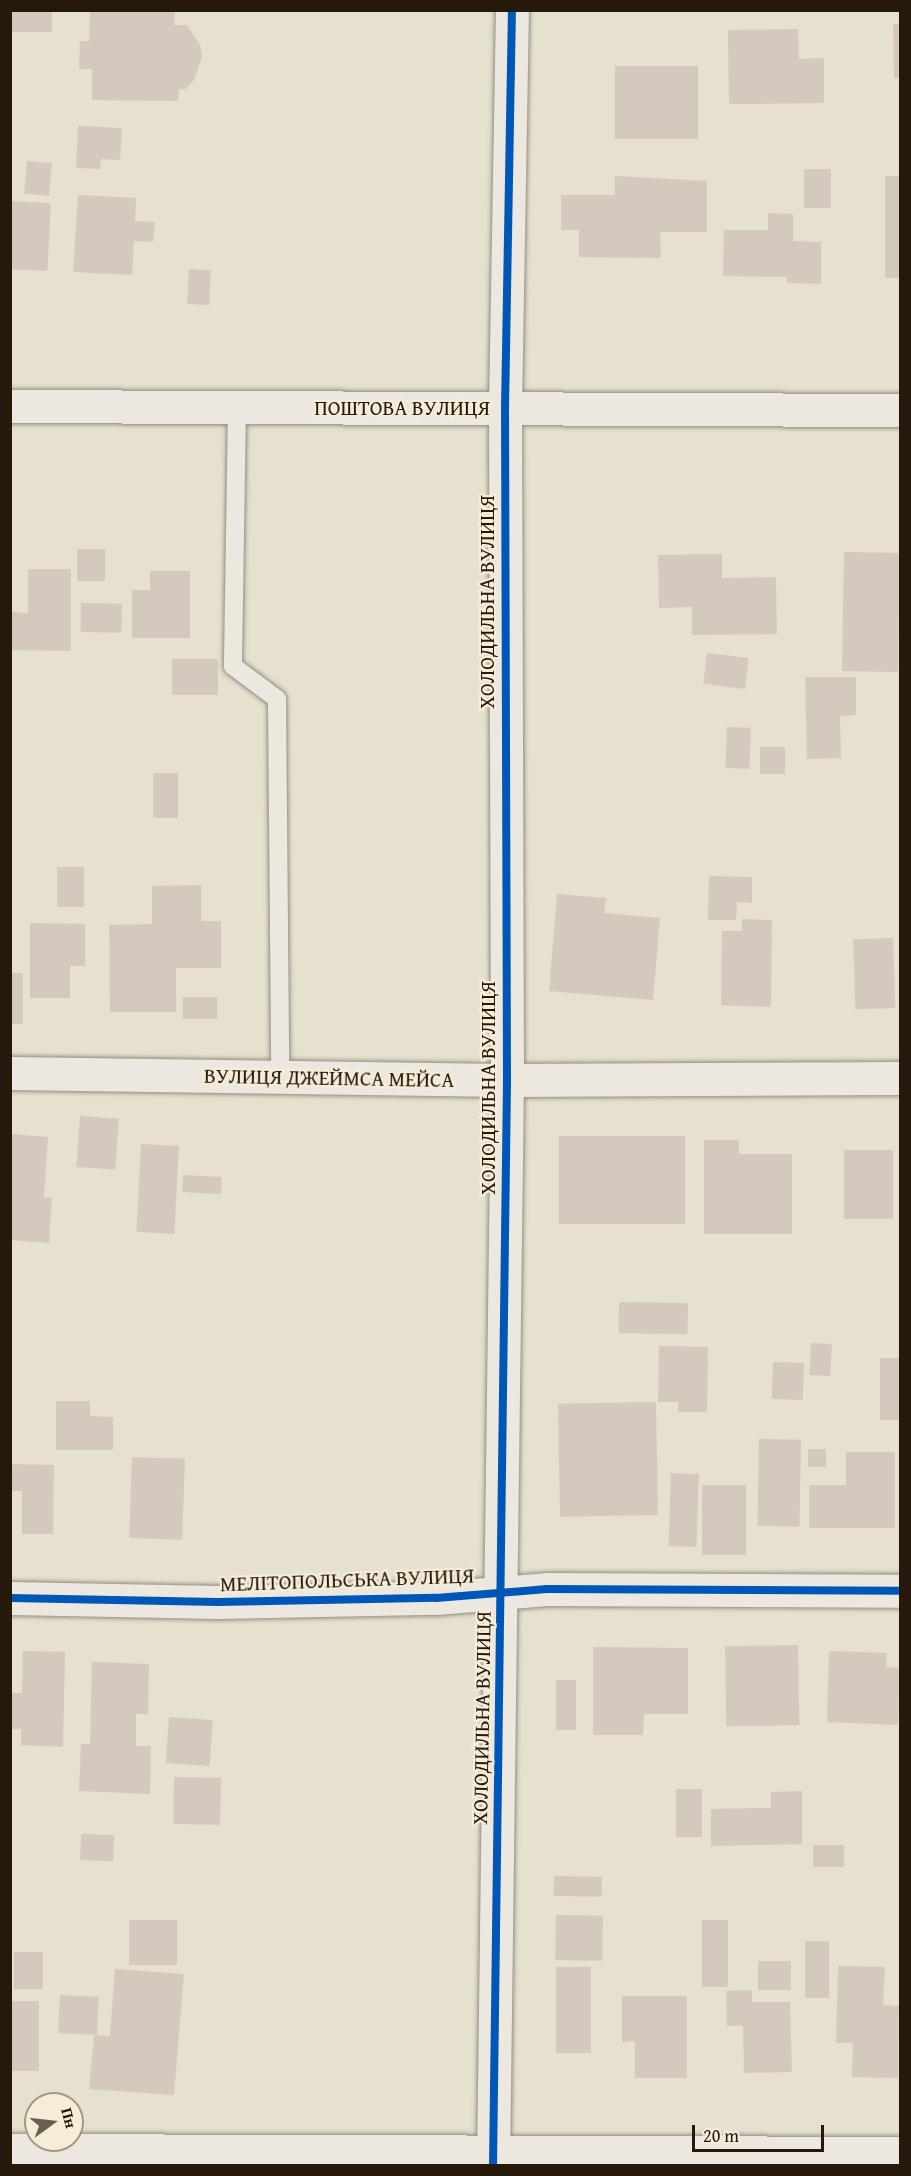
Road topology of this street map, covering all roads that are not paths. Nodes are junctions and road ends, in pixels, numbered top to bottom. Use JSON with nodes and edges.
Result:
{"nodes":[{"id":1,"x":512,"y":10,"type":"edge"},
{"id":2,"x":10,"y":406,"type":"edge"},
{"id":3,"x":237,"y":407,"type":"junction"},
{"id":4,"x":505,"y":408,"type":"junction"},
{"id":5,"x":900,"y":410,"type":"edge"},
{"id":6,"x":10,"y":1073,"type":"edge"},
{"id":7,"x":280,"y":1077,"type":"junction"},
{"id":8,"x":900,"y":1078,"type":"edge"},
{"id":9,"x":507,"y":1080,"type":"junction"},
{"id":10,"x":900,"y":1591,"type":"edge"},
{"id":11,"x":502,"y":1593,"type":"junction"},
{"id":12,"x":10,"y":1598,"type":"edge"},
{"id":13,"x":10,"y":2150,"type":"edge"},
{"id":14,"x":900,"y":2153,"type":"edge"},
{"id":15,"x":493,"y":2158,"type":"edge"}],
"edges":[{"from":1,"to":4,"type":"street","name":"ХОЛОДИЛЬНА ВУЛИЦЯ"},
{"from":2,"to":3,"type":"street","name":"ПОШТОВА ВУЛИЦЯ"},
{"from":3,"to":4,"type":"street","name":"ПОШТОВА ВУЛИЦЯ"},
{"from":3,"to":7,"type":"lane"},
{"from":4,"to":5,"type":"street","name":"ПОШТОВА ВУЛИЦЯ"},
{"from":4,"to":9,"type":"street","name":"ХОЛОДИЛЬНА ВУЛИЦЯ"},
{"from":6,"to":7,"type":"street","name":"ВУЛИЦЯ ДЖЕЙМСА МЕЙСА"},
{"from":7,"to":9,"type":"street","name":"ВУЛИЦЯ ДЖЕЙМСА МЕЙСА"},
{"from":8,"to":9,"type":"street","name":"ВУЛИЦЯ ДЖЕЙМСА МЕЙСА"},
{"from":9,"to":11,"type":"street","name":"ХОЛОДИЛЬНА ВУЛИЦЯ"},
{"from":10,"to":11,"type":"street","name":"МЕЛІТОПОЛЬСЬКА ВУЛИЦЯ"},
{"from":11,"to":12,"type":"street","name":"МЕЛІТОПОЛЬСЬКА ВУЛИЦЯ"},
{"from":11,"to":15,"type":"street","name":"ХОЛОДИЛЬНА ВУЛИЦЯ"},
{"from":13,"to":15,"type":"street"},
{"from":14,"to":15,"type":"street"}]}
